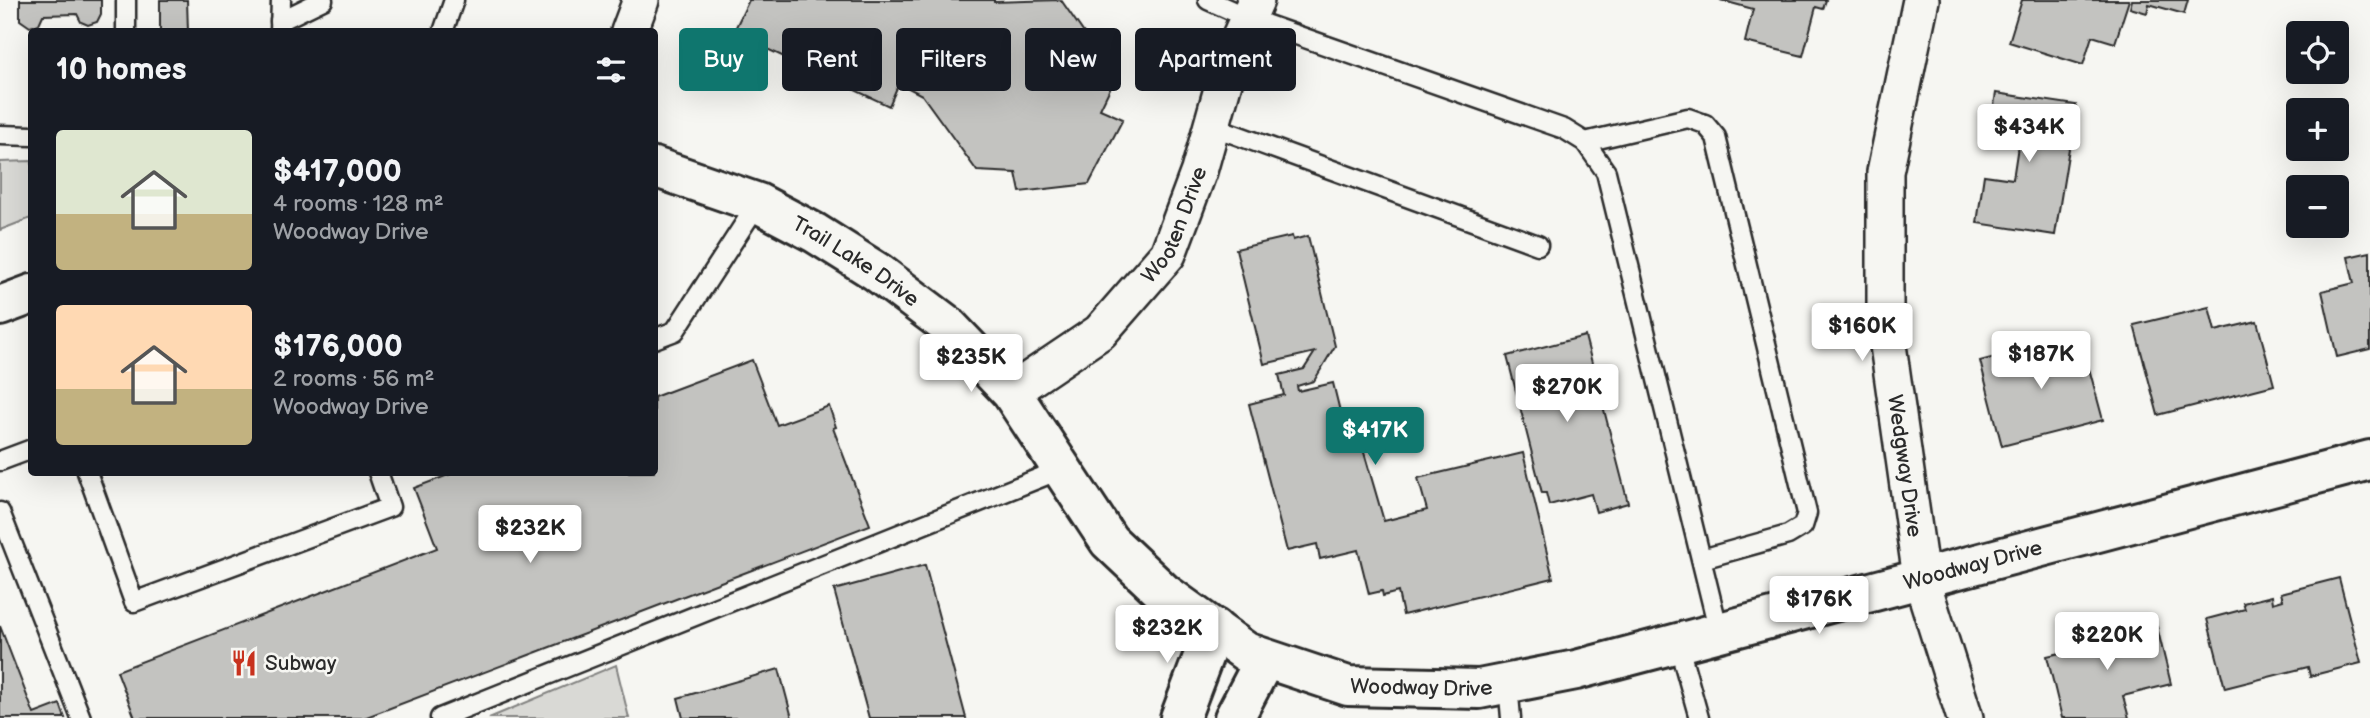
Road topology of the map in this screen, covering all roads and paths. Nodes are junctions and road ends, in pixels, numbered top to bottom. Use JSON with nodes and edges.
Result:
{"nodes":[{"id":1,"x":126,"y":0,"type":"edge"},
{"id":2,"x":281,"y":0,"type":"edge"},
{"id":3,"x":323,"y":0,"type":"edge"},
{"id":4,"x":454,"y":0,"type":"edge"},
{"id":5,"x":641,"y":0,"type":"edge"},
{"id":6,"x":1208,"y":0,"type":"edge"},
{"id":7,"x":1921,"y":0,"type":"edge"},
{"id":8,"x":1252,"y":9,"type":"edge"},
{"id":9,"x":280,"y":27,"type":"edge"},
{"id":10,"x":126,"y":28,"type":"edge"},
{"id":11,"x":444,"y":28,"type":"edge"},
{"id":12,"x":630,"y":28,"type":"edge"},
{"id":13,"x":1212,"y":125,"type":"junction"},
{"id":14,"x":0,"y":135,"type":"edge"},
{"id":15,"x":28,"y":136,"type":"edge"},
{"id":16,"x":1585,"y":142,"type":"junction"},
{"id":17,"x":658,"y":168,"type":"edge"},
{"id":18,"x":758,"y":203,"type":"junction"},
{"id":19,"x":1538,"y":245,"type":"dead end"},
{"id":20,"x":658,"y":337,"type":"edge"},
{"id":21,"x":1011,"y":392,"type":"junction"},
{"id":22,"x":28,"y":450,"type":"edge"},
{"id":23,"x":2370,"y":460,"type":"edge"},
{"id":24,"x":0,"y":461,"type":"edge"},
{"id":25,"x":1062,"y":468,"type":"junction"},
{"id":26,"x":89,"y":476,"type":"edge"},
{"id":27,"x":379,"y":476,"type":"edge"},
{"id":28,"x":0,"y":512,"type":"edge"},
{"id":29,"x":1702,"y":559,"type":"junction"},
{"id":30,"x":1921,"y":579,"type":"junction"},
{"id":31,"x":1214,"y":628,"type":"junction"},
{"id":32,"x":1719,"y":632,"type":"junction"},
{"id":33,"x":1678,"y":643,"type":"junction"},
{"id":34,"x":1255,"y":655,"type":"junction"},
{"id":35,"x":1509,"y":701,"type":"edge"},
{"id":36,"x":81,"y":718,"type":"edge"},
{"id":37,"x":440,"y":718,"type":"edge"},
{"id":38,"x":1180,"y":718,"type":"edge"},
{"id":39,"x":1234,"y":718,"type":"edge"},
{"id":40,"x":1699,"y":718,"type":"edge"},
{"id":41,"x":1965,"y":718,"type":"edge"}],
"edges":[{"from":1,"to":10,"type":"lane"},
{"from":2,"to":9,"type":"lane"},
{"from":3,"to":9,"type":"lane"},
{"from":4,"to":11,"type":"lane"},
{"from":5,"to":12,"type":"street"},
{"from":6,"to":8,"type":"lane"},
{"from":7,"to":30,"type":"street","name":"Wedgway Drive"},
{"from":8,"to":13,"type":"street","name":"Wooten Drive"},
{"from":8,"to":16,"type":"lane"},
{"from":13,"to":19,"type":"lane"},
{"from":13,"to":21,"type":"street","name":"Wooten Drive"},
{"from":14,"to":15,"type":"lane"},
{"from":16,"to":29,"type":"lane"},
{"from":16,"to":29,"type":"lane"},
{"from":17,"to":18,"type":"street","name":"Trail Lake Drive"},
{"from":18,"to":20,"type":"lane"},
{"from":18,"to":21,"type":"street","name":"Trail Lake Drive"},
{"from":21,"to":25,"type":"street","name":"Trail Lake Drive"},
{"from":22,"to":24,"type":"lane"},
{"from":23,"to":30,"type":"street","name":"Woodway Drive"},
{"from":25,"to":31,"type":"street","name":"Trail Lake Drive"},
{"from":25,"to":37,"type":"lane"},
{"from":26,"to":27,"type":"lane"},
{"from":28,"to":36,"type":"lane"},
{"from":29,"to":32,"type":"lane"},
{"from":30,"to":32,"type":"street","name":"Woodway Drive"},
{"from":30,"to":41,"type":"street","name":"Wedgway Drive"},
{"from":31,"to":34,"type":"street","name":"Trail Lake Drive"},
{"from":31,"to":38,"type":"street"},
{"from":32,"to":33,"type":"street","name":"Woodway Drive"},
{"from":33,"to":35,"type":"street","name":"Woodway Drive"},
{"from":33,"to":40,"type":"lane"},
{"from":34,"to":35,"type":"street","name":"Woodway Drive"},
{"from":34,"to":39,"type":"street"}]}
